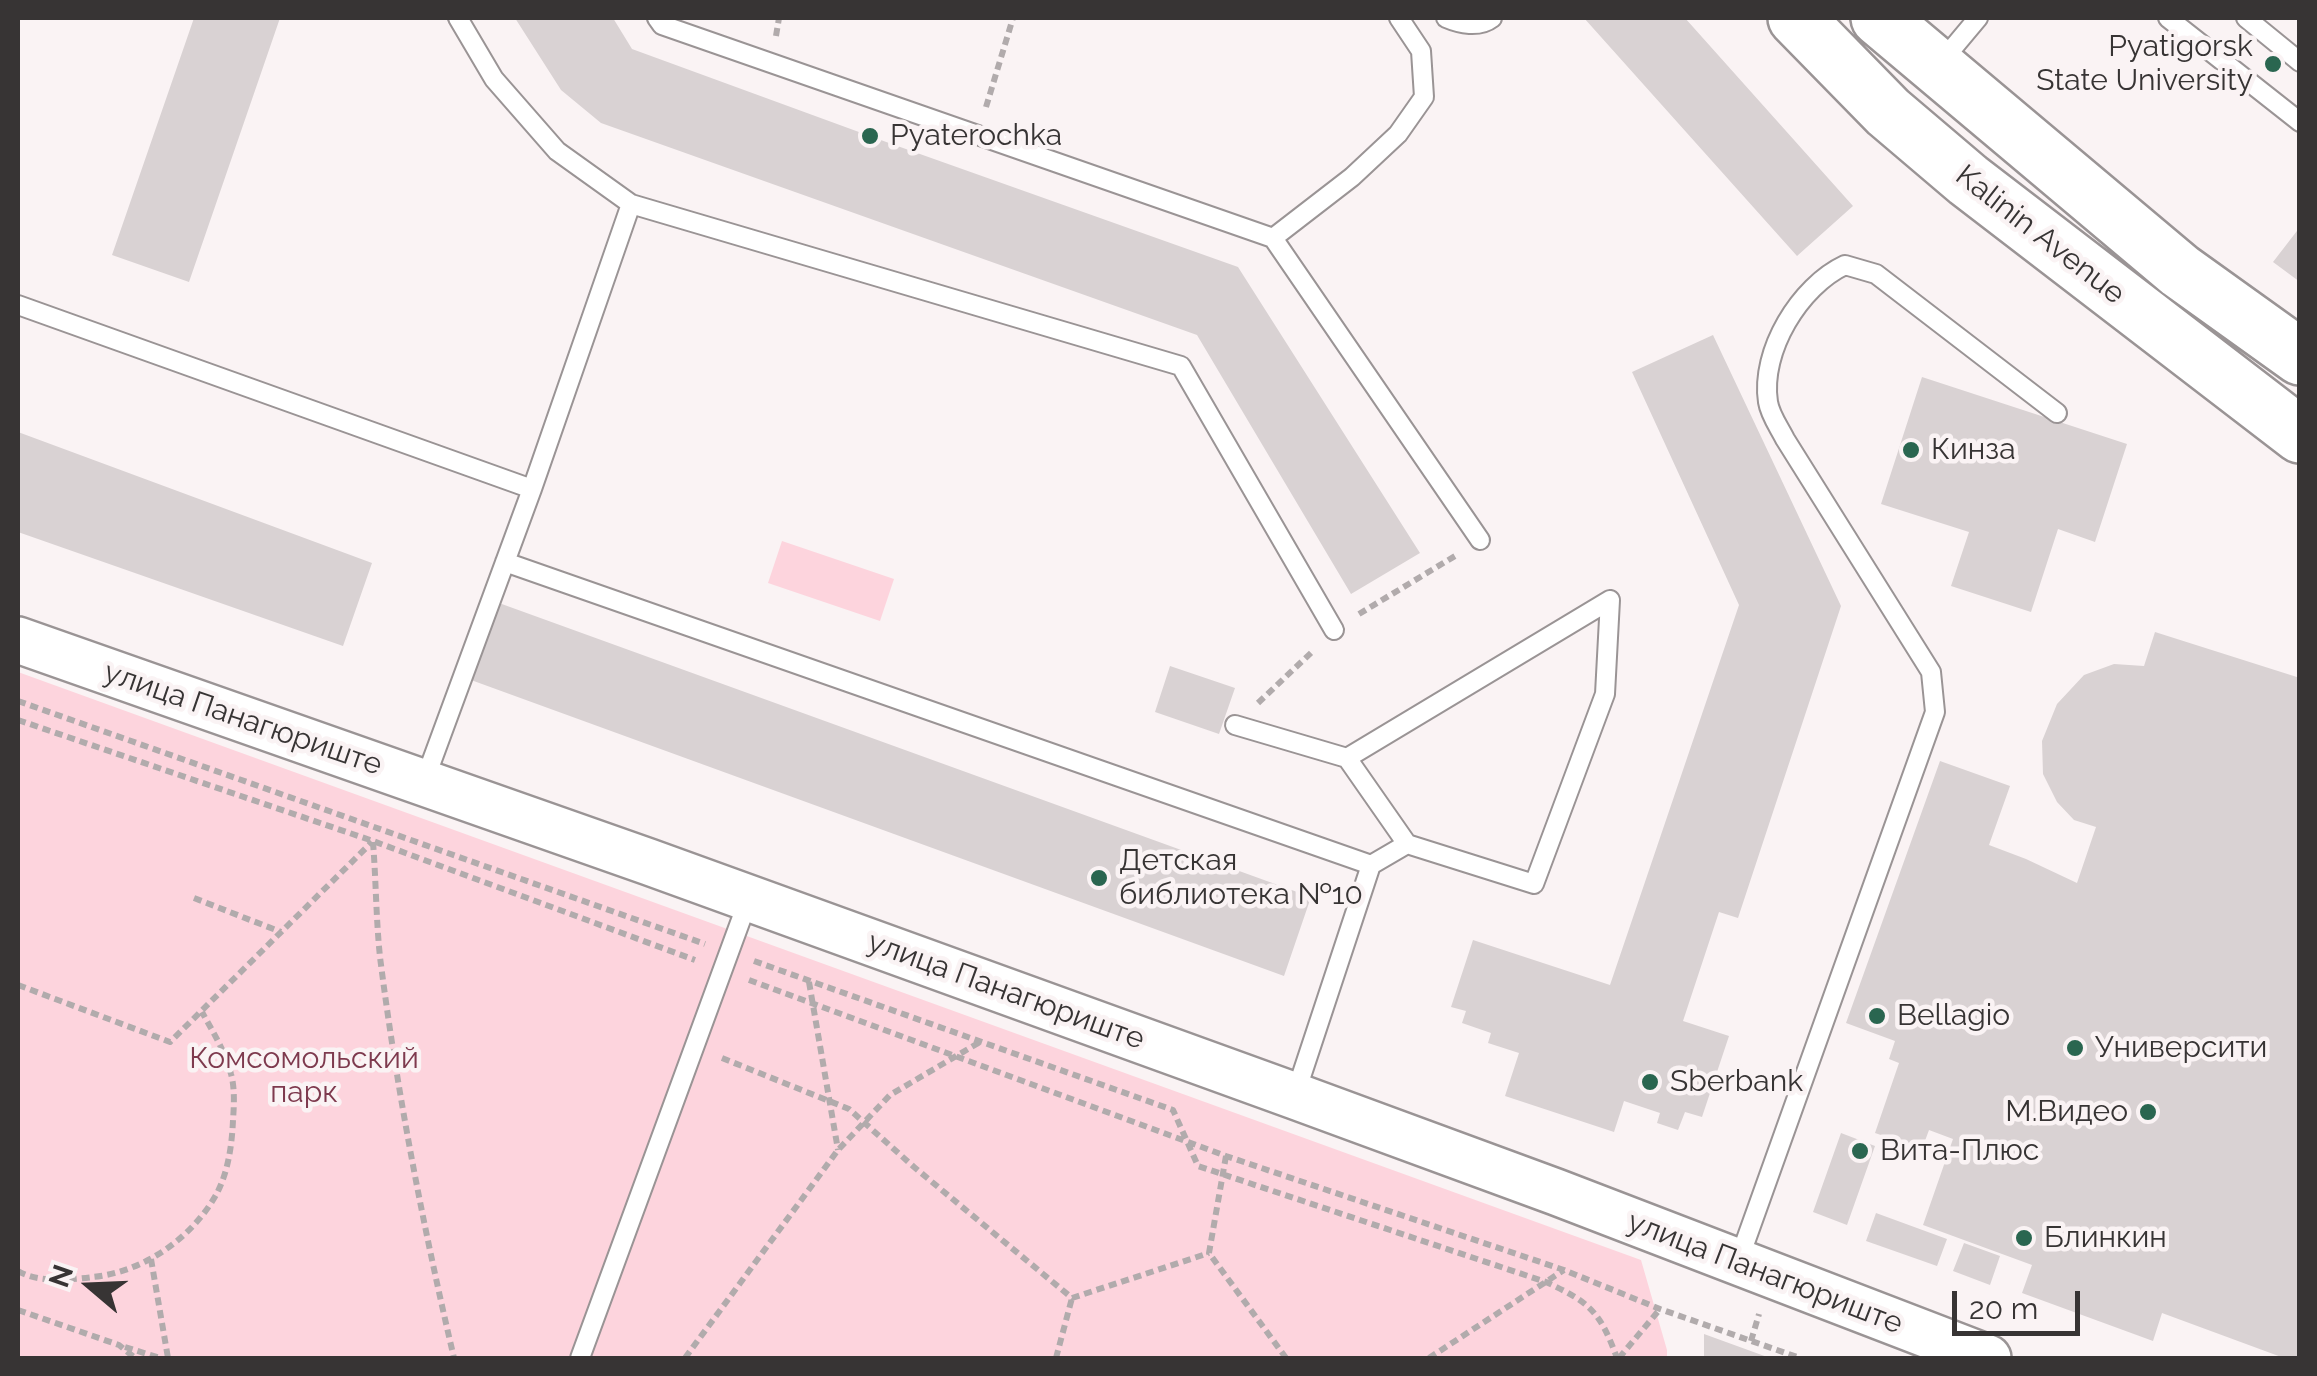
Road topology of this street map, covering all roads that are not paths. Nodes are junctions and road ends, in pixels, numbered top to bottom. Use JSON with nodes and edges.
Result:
{"nodes":[{"id":1,"x":458,"y":18,"type":"edge"},
{"id":2,"x":657,"y":18,"type":"edge"},
{"id":3,"x":1400,"y":18,"type":"edge"},
{"id":4,"x":1446,"y":18,"type":"edge"},
{"id":5,"x":1492,"y":18,"type":"edge"},
{"id":6,"x":1796,"y":18,"type":"edge"},
{"id":7,"x":1879,"y":18,"type":"edge"},
{"id":8,"x":1978,"y":18,"type":"edge"},
{"id":9,"x":2168,"y":18,"type":"edge"},
{"id":10,"x":2246,"y":18,"type":"edge"},
{"id":11,"x":2300,"y":62,"type":"edge"},
{"id":12,"x":1939,"y":66,"type":"junction"},
{"id":13,"x":2300,"y":122,"type":"edge"},
{"id":14,"x":631,"y":204,"type":"junction"},
{"id":15,"x":1273,"y":238,"type":"junction"},
{"id":16,"x":18,"y":306,"type":"edge"},
{"id":17,"x":2300,"y":358,"type":"edge"},
{"id":18,"x":2057,"y":412,"type":"dead end"},
{"id":19,"x":2300,"y":436,"type":"edge"},
{"id":20,"x":532,"y":490,"type":"junction"},
{"id":21,"x":1480,"y":540,"type":"road end"},
{"id":22,"x":505,"y":562,"type":"junction"},
{"id":23,"x":1334,"y":630,"type":"road end"},
{"id":24,"x":18,"y":640,"type":"edge"},
{"id":25,"x":1236,"y":725,"type":"road end"},
{"id":26,"x":1347,"y":758,"type":"junction"},
{"id":27,"x":424,"y":783,"type":"junction"},
{"id":28,"x":1407,"y":844,"type":"junction"},
{"id":29,"x":1371,"y":865,"type":"junction"},
{"id":30,"x":749,"y":898,"type":"junction"},
{"id":31,"x":1295,"y":1096,"type":"junction"},
{"id":32,"x":1738,"y":1262,"type":"junction"},
{"id":33,"x":580,"y":1358,"type":"edge"},
{"id":34,"x":1988,"y":1358,"type":"edge"}],
"edges":[{"from":1,"to":14,"type":"lane"},
{"from":2,"to":15,"type":"lane"},
{"from":3,"to":15,"type":"lane"},
{"from":4,"to":5,"type":"lane"},
{"from":6,"to":19,"type":"main road","name":"Kalinin Avenue"},
{"from":7,"to":12,"type":"main road","name":"Kalinin Avenue"},
{"from":8,"to":12,"type":"lane"},
{"from":9,"to":13,"type":"lane"},
{"from":10,"to":11,"type":"lane"},
{"from":12,"to":17,"type":"main road","name":"Kalinin Avenue"},
{"from":14,"to":20,"type":"lane"},
{"from":14,"to":23,"type":"lane"},
{"from":15,"to":21,"type":"lane"},
{"from":16,"to":20,"type":"lane"},
{"from":18,"to":32,"type":"lane"},
{"from":20,"to":22,"type":"lane"},
{"from":22,"to":27,"type":"lane"},
{"from":22,"to":29,"type":"lane"},
{"from":24,"to":27,"type":"street","name":"улица Панагюриште"},
{"from":25,"to":26,"type":"lane"},
{"from":26,"to":28,"type":"lane"},
{"from":26,"to":28,"type":"lane"},
{"from":27,"to":30,"type":"street","name":"улица Панагюриште"},
{"from":28,"to":29,"type":"lane"},
{"from":29,"to":31,"type":"lane"},
{"from":30,"to":31,"type":"street","name":"улица Панагюриште"},
{"from":30,"to":33,"type":"lane"},
{"from":31,"to":32,"type":"street","name":"улица Панагюриште"},
{"from":32,"to":34,"type":"street","name":"улица Панагюриште"}]}
